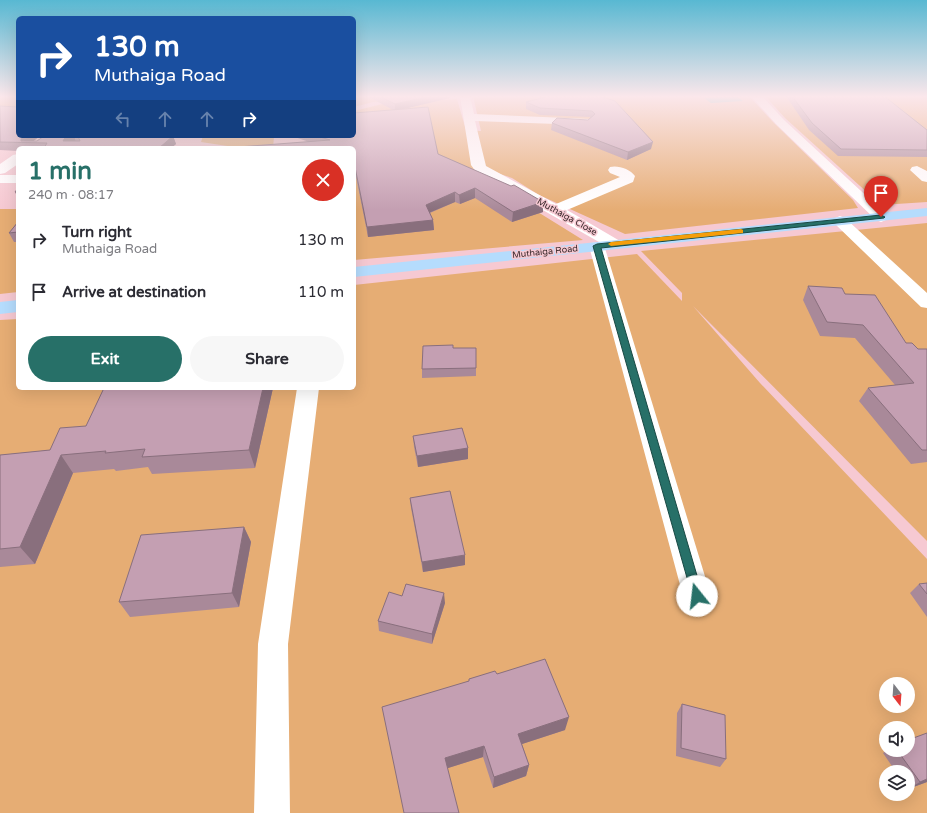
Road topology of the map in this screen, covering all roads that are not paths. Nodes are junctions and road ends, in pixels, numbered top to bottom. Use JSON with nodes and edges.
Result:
{"nodes":[{"id":1,"x":472,"y":134,"type":"edge"},
{"id":2,"x":793,"y":134,"type":"edge"},
{"id":3,"x":16,"y":159,"type":"edge"},
{"id":4,"x":0,"y":170,"type":"edge"},
{"id":5,"x":615,"y":170,"type":"dead end"},
{"id":6,"x":556,"y":210,"type":"junction"},
{"id":7,"x":927,"y":212,"type":"edge"},
{"id":8,"x":881,"y":217,"type":"junction"},
{"id":9,"x":840,"y":221,"type":"junction"},
{"id":10,"x":605,"y":245,"type":"junction"},
{"id":11,"x":356,"y":272,"type":"edge"},
{"id":12,"x":927,"y":303,"type":"edge"},
{"id":13,"x":16,"y":306,"type":"edge"},
{"id":14,"x":0,"y":308,"type":"edge"},
{"id":15,"x":308,"y":390,"type":"edge"},
{"id":16,"x":697,"y":596,"type":"dead end"},
{"id":17,"x":272,"y":813,"type":"edge"}],
"edges":[{"from":1,"to":6,"type":"street","name":"Muthaiga Close"},
{"from":2,"to":8,"type":"street"},
{"from":3,"to":4,"type":"street"},
{"from":5,"to":6,"type":"street"},
{"from":6,"to":10,"type":"street","name":"Muthaiga Close"},
{"from":7,"to":8,"type":"main road","name":"Muthaiga Road"},
{"from":8,"to":9,"type":"main road","name":"Muthaiga Road"},
{"from":9,"to":10,"type":"main road","name":"Muthaiga Road"},
{"from":9,"to":12,"type":"street"},
{"from":10,"to":11,"type":"main road","name":"Muthaiga Road"},
{"from":10,"to":16,"type":"street"},
{"from":13,"to":14,"type":"main road"},
{"from":15,"to":17,"type":"street"}]}
